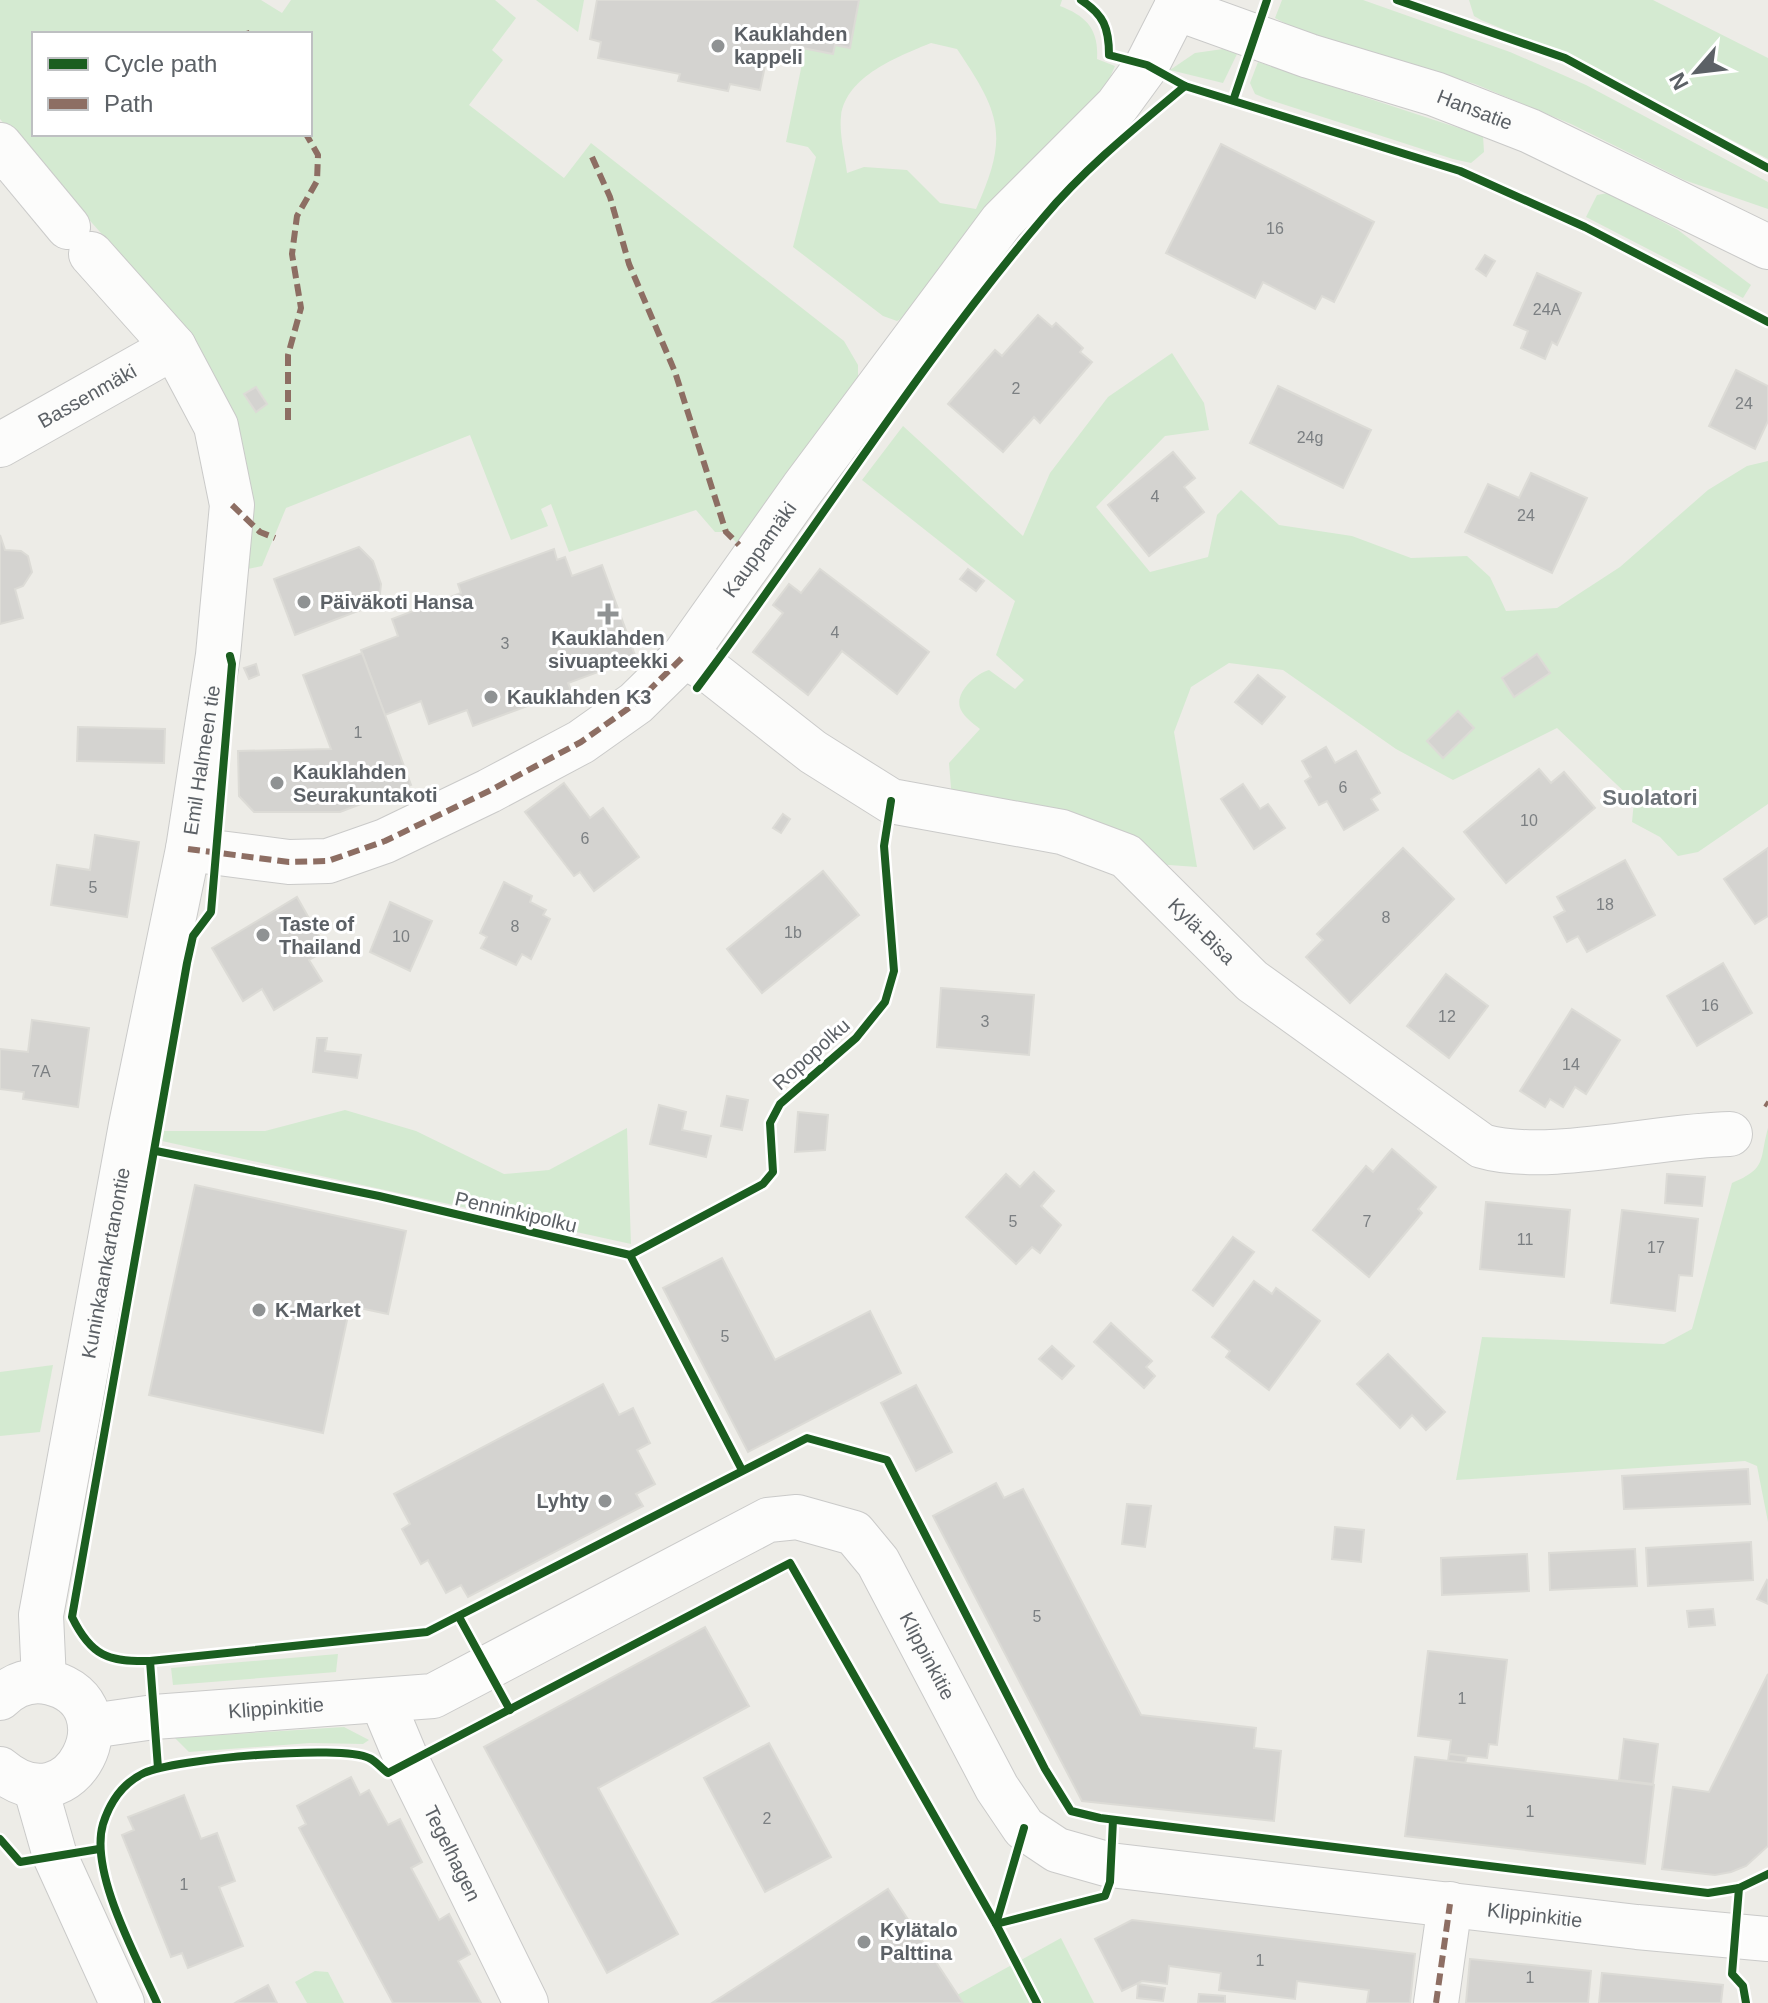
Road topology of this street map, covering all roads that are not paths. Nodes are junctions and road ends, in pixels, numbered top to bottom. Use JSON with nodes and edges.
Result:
{"nodes":[{"id":1,"x":1170,"y":3,"type":"edge"},
{"id":2,"x":0,"y":145,"type":"edge"},
{"id":3,"x":1768,"y":247,"type":"edge"},
{"id":4,"x":174,"y":347,"type":"junction"},
{"id":5,"x":0,"y":445,"type":"edge"},
{"id":6,"x":684,"y":656,"type":"junction"},
{"id":7,"x":188,"y":849,"type":"junction"},
{"id":8,"x":1730,"y":1134,"type":"dead end"},
{"id":9,"x":44,"y":1681,"type":"junction"},
{"id":10,"x":0,"y":1698,"type":"edge"},
{"id":11,"x":382,"y":1701,"type":"junction"},
{"id":12,"x":91,"y":1726,"type":"junction"},
{"id":13,"x":18,"y":1778,"type":"edge"},
{"id":14,"x":1450,"y":1904,"type":"junction"},
{"id":15,"x":1768,"y":1939,"type":"edge"},
{"id":16,"x":122,"y":2003,"type":"edge"},
{"id":17,"x":526,"y":2003,"type":"edge"},
{"id":18,"x":1436,"y":2003,"type":"edge"}],
"edges":[{"from":1,"to":3,"type":"street","name":"Hansatie"},
{"from":1,"to":6,"type":"street","name":"Kauppamäki"},
{"from":2,"to":4,"type":"street","name":"Emil Halmeen tie"},
{"from":4,"to":5,"type":"street","name":"Bassenmäki"},
{"from":4,"to":7,"type":"street","name":"Emil Halmeen tie"},
{"from":6,"to":7,"type":"street","name":"Kauppamäki"},
{"from":6,"to":8,"type":"street","name":"Kylä-Bisa"},
{"from":7,"to":9,"type":"street","name":"Kuninkaankartanontie"},
{"from":9,"to":10,"type":"street"},
{"from":9,"to":12,"type":"street"},
{"from":11,"to":12,"type":"street","name":"Klippinkitie"},
{"from":11,"to":14,"type":"street","name":"Klippinkitie"},
{"from":11,"to":17,"type":"street","name":"Tegelhagen"},
{"from":12,"to":13,"type":"street"},
{"from":13,"to":16,"type":"street"},
{"from":14,"to":15,"type":"street","name":"Klippinkitie"},
{"from":14,"to":18,"type":"street"}]}
